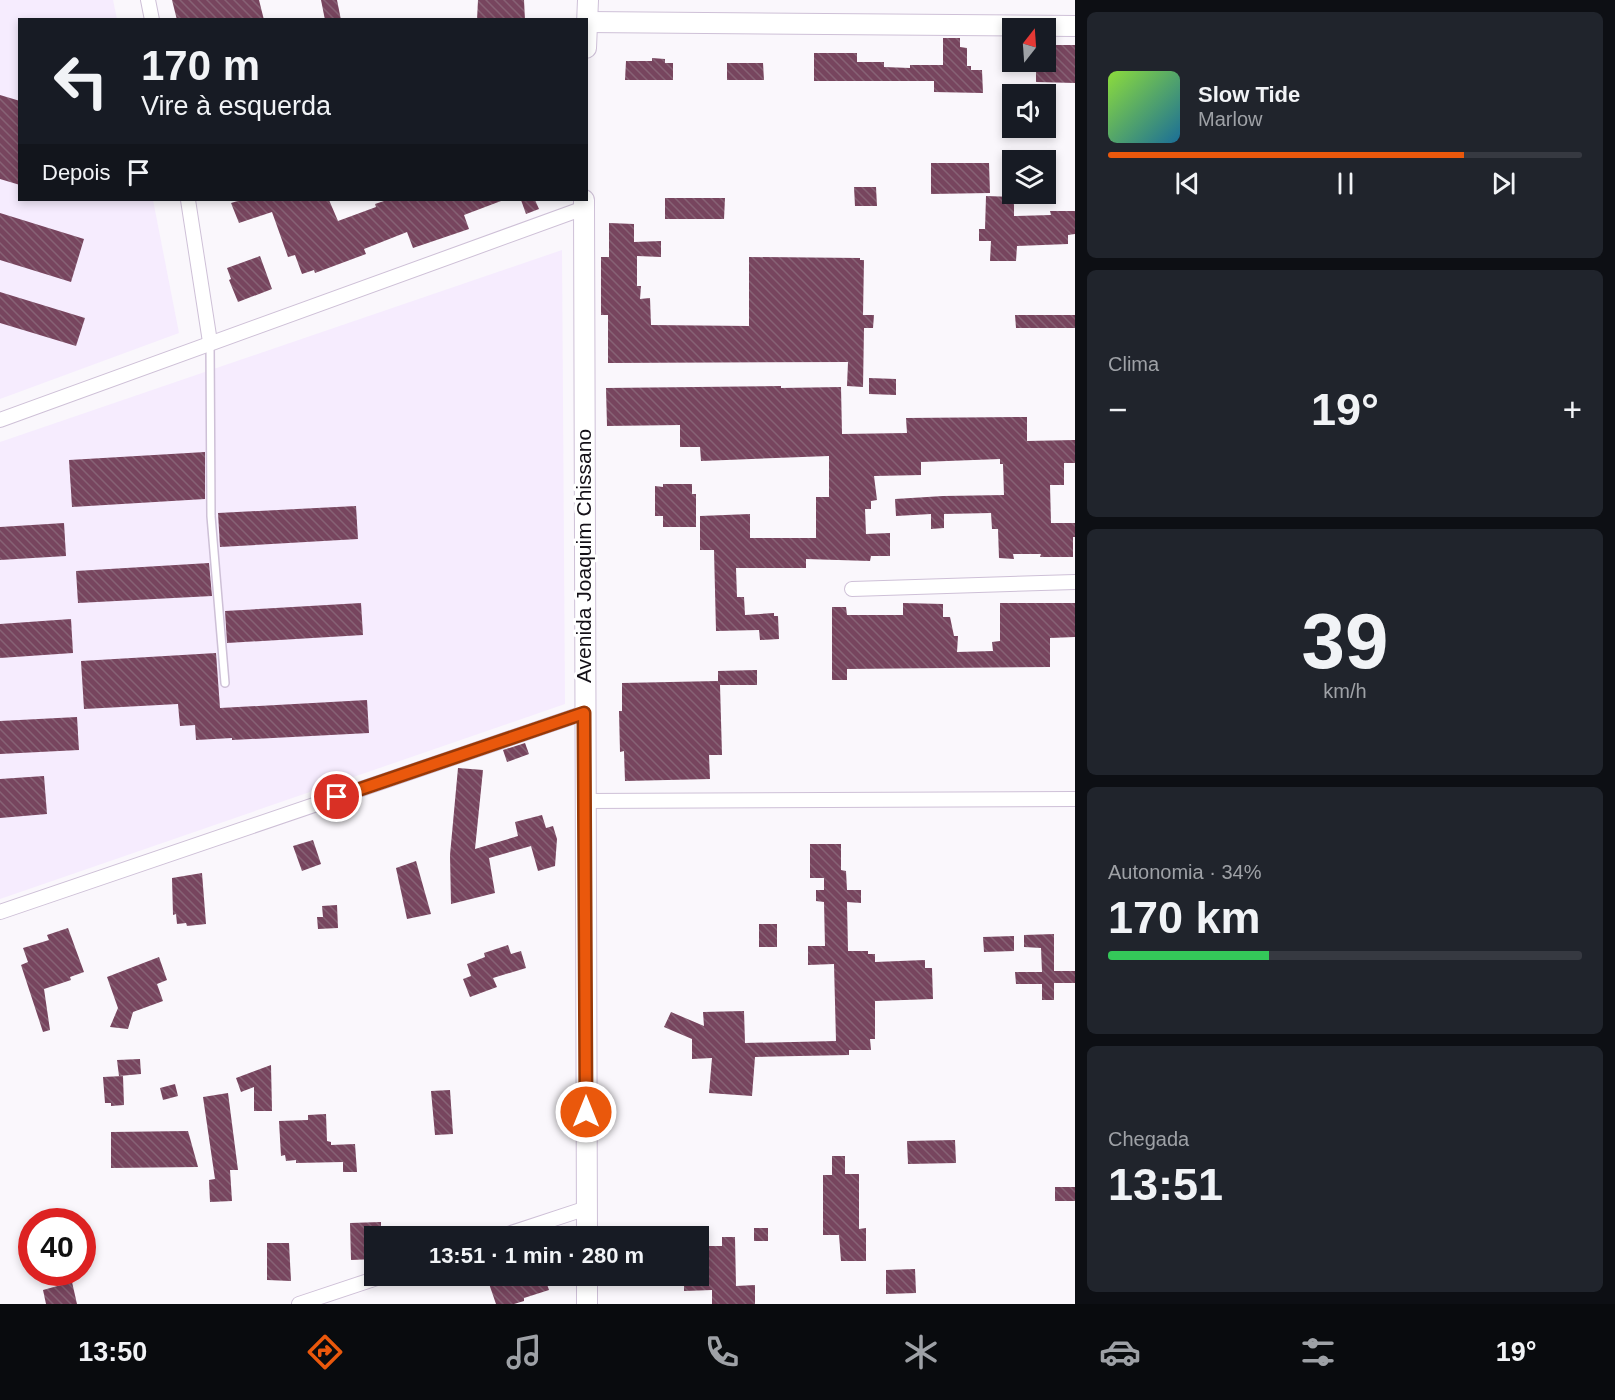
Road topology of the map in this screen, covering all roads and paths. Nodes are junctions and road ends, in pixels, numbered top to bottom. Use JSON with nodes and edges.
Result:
{"nodes":[{"id":1,"x":148,"y":0,"type":"edge"},
{"id":2,"x":588,"y":0,"type":"edge"},
{"id":3,"x":152,"y":18,"type":"edge"},
{"id":4,"x":587,"y":18,"type":"edge"},
{"id":5,"x":588,"y":22,"type":"edge"},
{"id":6,"x":1075,"y":26,"type":"edge"},
{"id":7,"x":188,"y":201,"type":"edge"},
{"id":8,"x":584,"y":204,"type":"edge"},
{"id":9,"x":210,"y":342,"type":"junction"},
{"id":10,"x":0,"y":420,"type":"edge"},
{"id":11,"x":1075,"y":582,"type":"edge"},
{"id":12,"x":852,"y":589,"type":"dead end"},
{"id":13,"x":225,"y":683,"type":"dead end"},
{"id":14,"x":584,"y":713,"type":"junction"},
{"id":15,"x":1075,"y":799,"type":"edge"},
{"id":16,"x":585,"y":801,"type":"junction"},
{"id":17,"x":0,"y":912,"type":"edge"},
{"id":18,"x":587,"y":1208,"type":"junction"},
{"id":19,"x":532,"y":1226,"type":"edge"},
{"id":20,"x":587,"y":1226,"type":"edge"},
{"id":21,"x":364,"y":1282,"type":"edge"},
{"id":22,"x":587,"y":1286,"type":"edge"},
{"id":23,"x":299,"y":1304,"type":"edge"},
{"id":24,"x":587,"y":1304,"type":"edge"}],
"edges":[{"from":1,"to":3,"type":"street"},
{"from":2,"to":4,"type":"street"},
{"from":5,"to":6,"type":"street"},
{"from":7,"to":9,"type":"street"},
{"from":8,"to":9,"type":"street"},
{"from":8,"to":14,"type":"street","name":"Avenida Joaquim Chissano"},
{"from":9,"to":10,"type":"street"},
{"from":9,"to":13,"type":"lane"},
{"from":11,"to":12,"type":"street"},
{"from":14,"to":16,"type":"street","name":"Avenida Joaquim Chissano"},
{"from":14,"to":17,"type":"street"},
{"from":15,"to":16,"type":"street"},
{"from":16,"to":18,"type":"street","name":"Avenida Joaquim Chissano"},
{"from":18,"to":19,"type":"street"},
{"from":18,"to":20,"type":"street","name":"Avenida Joaquim Chissano"},
{"from":21,"to":23,"type":"street"},
{"from":22,"to":24,"type":"street"}]}
